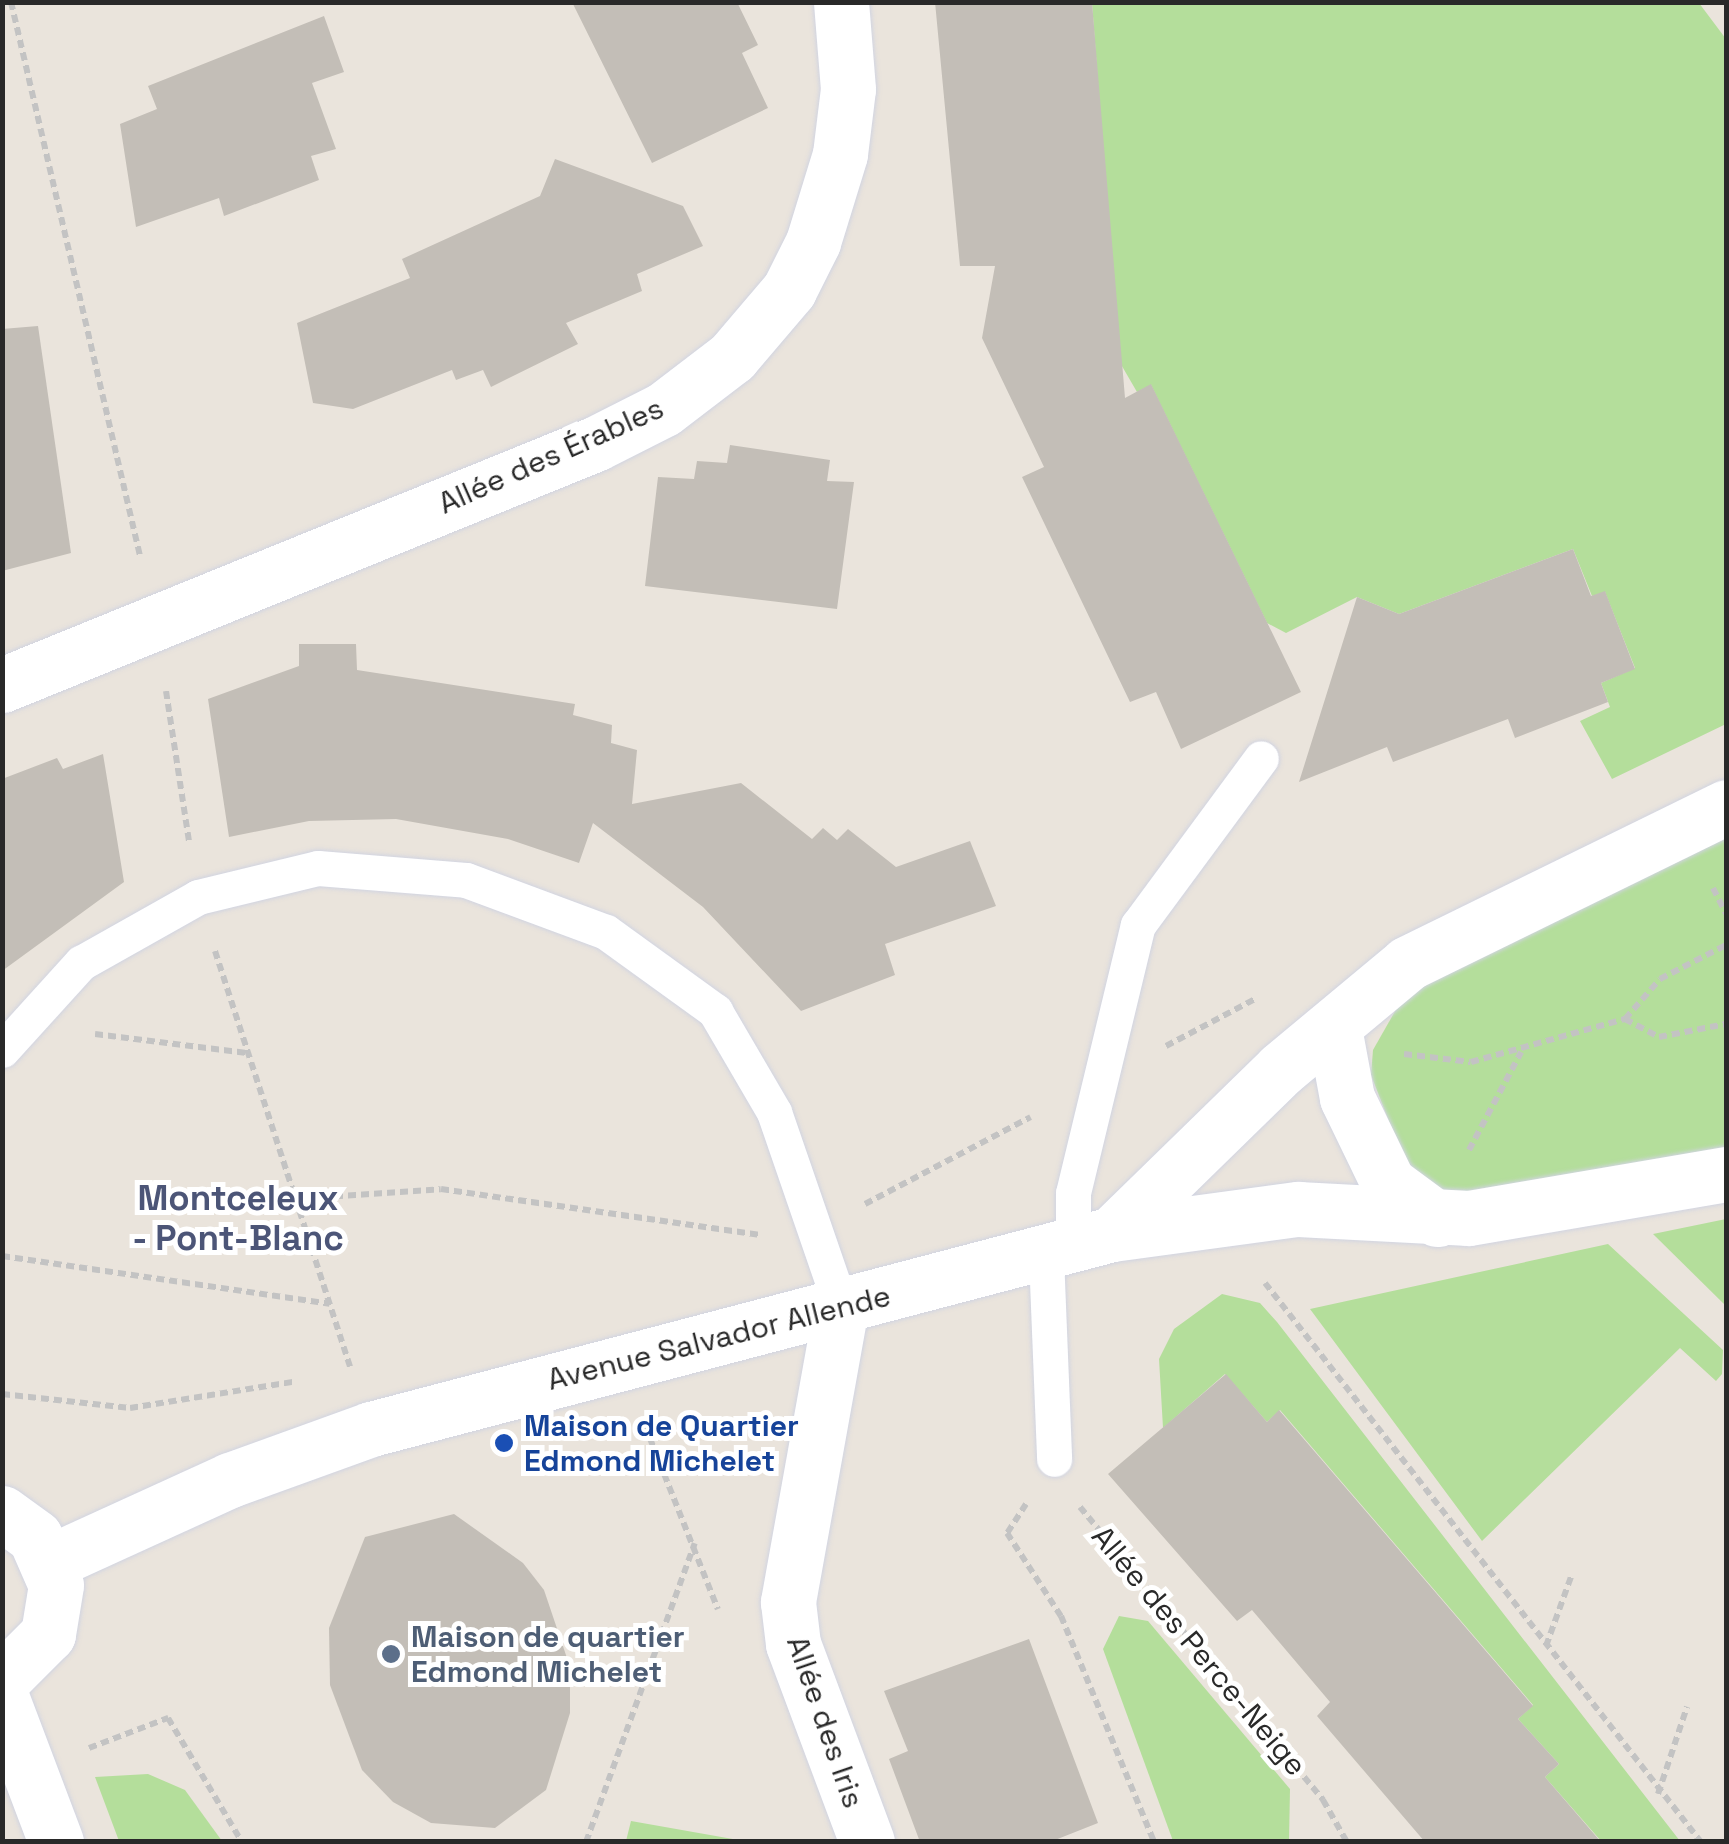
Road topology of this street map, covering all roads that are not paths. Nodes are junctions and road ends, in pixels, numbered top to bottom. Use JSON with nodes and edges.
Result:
{"nodes":[{"id":1,"x":841,"y":2,"type":"edge"},
{"id":2,"x":2,"y":685,"type":"edge"},
{"id":3,"x":1261,"y":758,"type":"dead end"},
{"id":4,"x":1726,"y":807,"type":"edge"},
{"id":5,"x":1334,"y":1028,"type":"junction"},
{"id":6,"x":12,"y":1037,"type":"edge"},
{"id":7,"x":1726,"y":1174,"type":"edge"},
{"id":8,"x":1437,"y":1219,"type":"junction"},
{"id":9,"x":1077,"y":1245,"type":"junction"},
{"id":10,"x":841,"y":1307,"type":"junction"},
{"id":11,"x":1054,"y":1459,"type":"road end"},
{"id":12,"x":2,"y":1513,"type":"edge"},
{"id":13,"x":50,"y":1562,"type":"junction"},
{"id":14,"x":2,"y":1680,"type":"edge"},
{"id":15,"x":2,"y":1699,"type":"edge"},
{"id":16,"x":56,"y":1842,"type":"edge"},
{"id":17,"x":867,"y":1842,"type":"edge"}],
"edges":[{"from":1,"to":2,"type":"street","name":"Allée des Érables"},
{"from":3,"to":9,"type":"lane"},
{"from":4,"to":5,"type":"street"},
{"from":5,"to":8,"type":"street"},
{"from":5,"to":9,"type":"street"},
{"from":6,"to":10,"type":"lane"},
{"from":7,"to":8,"type":"street","name":"Avenue Salvador Allende"},
{"from":8,"to":9,"type":"street","name":"Avenue Salvador Allende"},
{"from":9,"to":10,"type":"street","name":"Avenue Salvador Allende"},
{"from":9,"to":11,"type":"lane"},
{"from":10,"to":13,"type":"street","name":"Avenue Salvador Allende"},
{"from":10,"to":17,"type":"street","name":"Allée des Iris"},
{"from":12,"to":13,"type":"street"},
{"from":13,"to":14,"type":"street"},
{"from":15,"to":16,"type":"street"}]}
